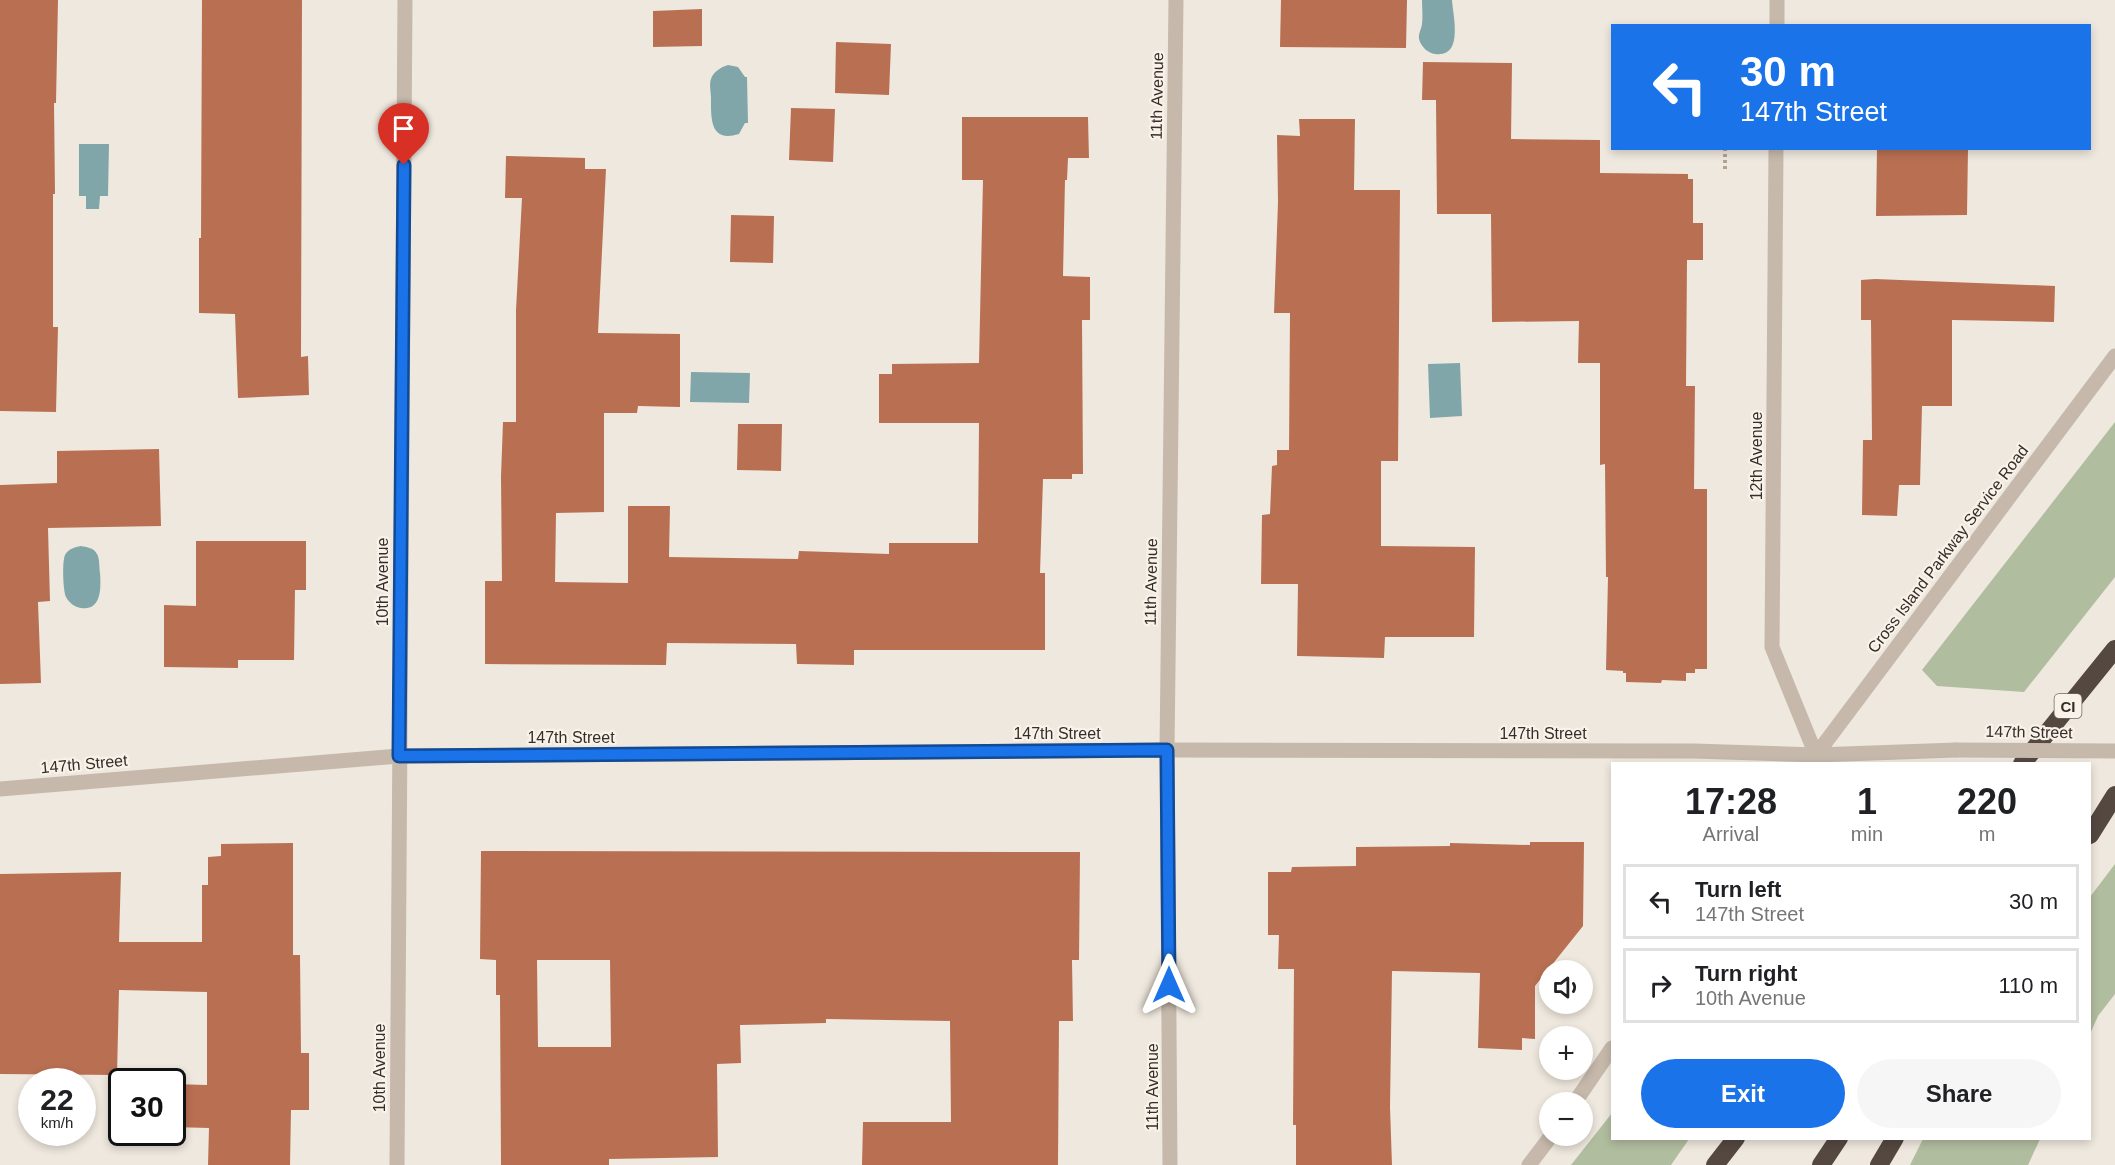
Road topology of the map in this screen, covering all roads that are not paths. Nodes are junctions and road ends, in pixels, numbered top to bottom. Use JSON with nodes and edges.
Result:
{"nodes":[{"id":1,"x":405,"y":0,"type":"edge"},
{"id":2,"x":1176,"y":0,"type":"edge"},
{"id":3,"x":1777,"y":0,"type":"edge"},
{"id":4,"x":1777,"y":24,"type":"edge"},
{"id":5,"x":1776,"y":150,"type":"edge"},
{"id":6,"x":2115,"y":356,"type":"edge"},
{"id":7,"x":2115,"y":649,"type":"edge"},
{"id":8,"x":1167,"y":750,"type":"junction"},
{"id":9,"x":2115,"y":751,"type":"edge"},
{"id":10,"x":399,"y":756,"type":"junction"},
{"id":11,"x":1813,"y":759,"type":"edge"},
{"id":12,"x":2024,"y":762,"type":"edge"},
{"id":13,"x":0,"y":789,"type":"edge"},
{"id":14,"x":2115,"y":794,"type":"edge"},
{"id":15,"x":2091,"y":822,"type":"edge"},
{"id":16,"x":2091,"y":833,"type":"edge"},
{"id":17,"x":1611,"y":1049,"type":"edge"},
{"id":18,"x":1582,"y":1092,"type":"edge"},
{"id":19,"x":1734,"y":1140,"type":"edge"},
{"id":20,"x":1747,"y":1140,"type":"edge"},
{"id":21,"x":1838,"y":1140,"type":"edge"},
{"id":22,"x":1894,"y":1140,"type":"edge"},
{"id":23,"x":1543,"y":1146,"type":"edge"},
{"id":24,"x":397,"y":1165,"type":"edge"},
{"id":25,"x":1170,"y":1165,"type":"edge"},
{"id":26,"x":1529,"y":1165,"type":"edge"},
{"id":27,"x":1715,"y":1165,"type":"edge"},
{"id":28,"x":1730,"y":1165,"type":"edge"},
{"id":29,"x":1821,"y":1165,"type":"edge"},
{"id":30,"x":1879,"y":1165,"type":"edge"}],
"edges":[{"from":1,"to":10,"type":"street","name":"10th Avenue"},
{"from":2,"to":8,"type":"street","name":"11th Avenue"},
{"from":3,"to":4,"type":"street"},
{"from":5,"to":11,"type":"street","name":"12th Avenue"},
{"from":6,"to":11,"type":"street","name":"Cross Island Parkway Service Road"},
{"from":7,"to":12,"type":"highway","number":"CI"},
{"from":8,"to":10,"type":"street","name":"147th Street"},
{"from":8,"to":11,"type":"street","name":"147th Street"},
{"from":8,"to":25,"type":"street","name":"11th Avenue"},
{"from":9,"to":11,"type":"street","name":"147th Street","bridge":true},
{"from":10,"to":13,"type":"street","name":"147th Street"},
{"from":10,"to":24,"type":"street","name":"10th Avenue"},
{"from":14,"to":15,"type":"highway"},
{"from":14,"to":16,"type":"highway"},
{"from":17,"to":18,"type":"street"},
{"from":19,"to":27,"type":"highway"},
{"from":20,"to":28,"type":"highway"},
{"from":21,"to":29,"type":"highway"},
{"from":22,"to":30,"type":"highway"},
{"from":23,"to":26,"type":"street"}]}
